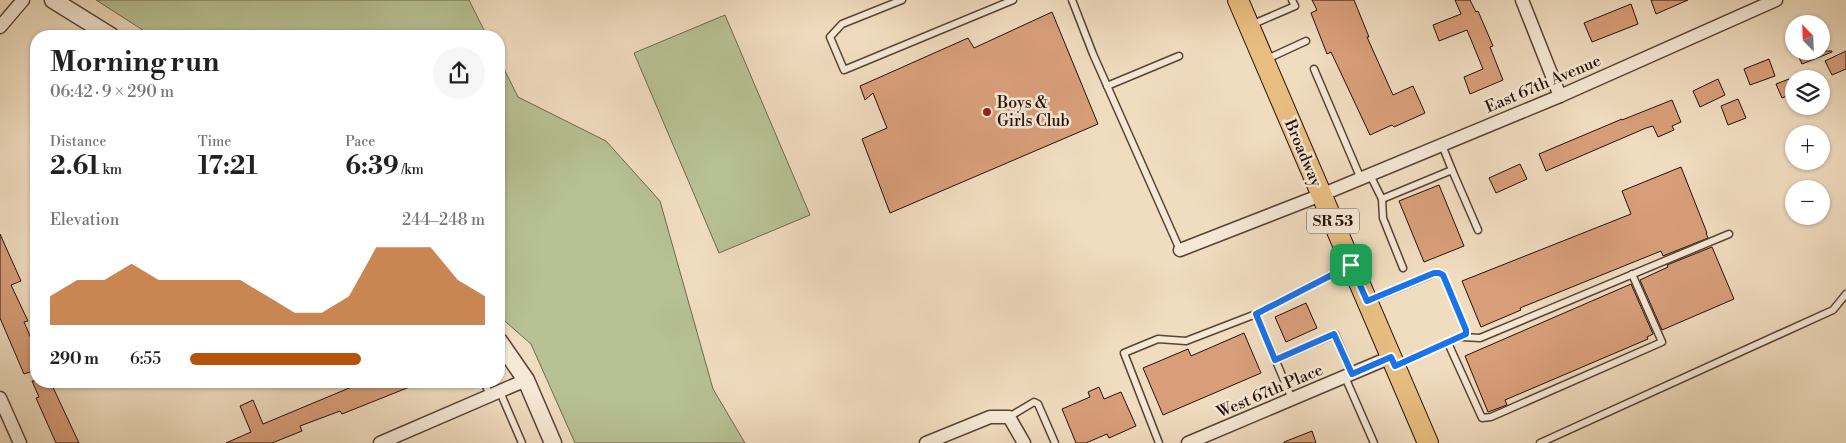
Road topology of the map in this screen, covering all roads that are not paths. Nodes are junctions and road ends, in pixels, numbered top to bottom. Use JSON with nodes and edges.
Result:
{"nodes":[{"id":1,"x":23,"y":0,"type":"edge"},
{"id":2,"x":53,"y":0,"type":"edge"},
{"id":3,"x":902,"y":0,"type":"edge"},
{"id":4,"x":1013,"y":0,"type":"edge"},
{"id":5,"x":1072,"y":0,"type":"edge"},
{"id":6,"x":1238,"y":0,"type":"edge"},
{"id":7,"x":1292,"y":0,"type":"edge"},
{"id":8,"x":1522,"y":0,"type":"edge"},
{"id":9,"x":1768,"y":1,"type":"edge"},
{"id":10,"x":1249,"y":26,"type":"junction"},
{"id":11,"x":0,"y":27,"type":"edge"},
{"id":12,"x":101,"y":30,"type":"edge"},
{"id":13,"x":1306,"y":41,"type":"dead end"},
{"id":14,"x":1179,"y":56,"type":"dead end"},
{"id":15,"x":1264,"y":61,"type":"junction"},
{"id":16,"x":1314,"y":70,"type":"dead end"},
{"id":17,"x":1107,"y":86,"type":"junction"},
{"id":18,"x":1560,"y":96,"type":"junction"},
{"id":19,"x":1442,"y":145,"type":"junction"},
{"id":20,"x":1452,"y":170,"type":"junction"},
{"id":21,"x":1366,"y":177,"type":"junction"},
{"id":22,"x":1322,"y":195,"type":"junction"},
{"id":23,"x":1382,"y":199,"type":"junction"},
{"id":24,"x":1478,"y":230,"type":"dead end"},
{"id":25,"x":1729,"y":234,"type":"dead end"},
{"id":26,"x":1180,"y":250,"type":"joint"},
{"id":27,"x":1351,"y":265,"type":"junction"},
{"id":28,"x":1403,"y":268,"type":"dead end"},
{"id":29,"x":1632,"y":274,"type":"junction"},
{"id":30,"x":1846,"y":294,"type":"edge"},
{"id":31,"x":1367,"y":301,"type":"junction"},
{"id":32,"x":1256,"y":314,"type":"junction"},
{"id":33,"x":1462,"y":337,"type":"junction"},
{"id":34,"x":1448,"y":343,"type":"junction"},
{"id":35,"x":505,"y":350,"type":"edge"},
{"id":36,"x":1275,"y":360,"type":"junction"},
{"id":37,"x":1393,"y":362,"type":"junction"},
{"id":38,"x":1349,"y":375,"type":"junction"},
{"id":39,"x":526,"y":380,"type":"junction"},
{"id":40,"x":490,"y":388,"type":"edge"},
{"id":41,"x":495,"y":394,"type":"junction"},
{"id":42,"x":0,"y":398,"type":"edge"},
{"id":43,"x":1292,"y":399,"type":"junction"},
{"id":44,"x":2,"y":412,"type":"edge"},
{"id":45,"x":1009,"y":417,"type":"junction"},
{"id":46,"x":20,"y":443,"type":"edge"},
{"id":47,"x":380,"y":443,"type":"edge"},
{"id":48,"x":522,"y":443,"type":"edge"},
{"id":49,"x":553,"y":443,"type":"edge"},
{"id":50,"x":926,"y":443,"type":"edge"},
{"id":51,"x":1024,"y":443,"type":"edge"},
{"id":52,"x":1056,"y":443,"type":"edge"},
{"id":53,"x":1159,"y":443,"type":"edge"},
{"id":54,"x":1188,"y":443,"type":"edge"},
{"id":55,"x":1374,"y":443,"type":"edge"},
{"id":56,"x":1428,"y":443,"type":"edge"},
{"id":57,"x":1540,"y":443,"type":"edge"}],
"edges":[{"from":1,"to":11,"type":"street"},
{"from":2,"to":12,"type":"street"},
{"from":3,"to":4,"type":"lane"},
{"from":5,"to":17,"type":"lane"},
{"from":6,"to":10,"type":"main road","name":"Broadway","number":"SR 53"},
{"from":7,"to":10,"type":"lane"},
{"from":8,"to":18,"type":"street"},
{"from":9,"to":18,"type":"street","name":"East 67th Avenue"},
{"from":10,"to":15,"type":"main road","name":"Broadway","number":"SR 53"},
{"from":13,"to":15,"type":"lane"},
{"from":14,"to":17,"type":"lane"},
{"from":15,"to":22,"type":"main road","name":"Broadway","number":"SR 53"},
{"from":16,"to":21,"type":"lane"},
{"from":17,"to":26,"type":"lane"},
{"from":18,"to":19,"type":"street","name":"East 67th Avenue"},
{"from":19,"to":20,"type":"lane"},
{"from":19,"to":21,"type":"street","name":"East 67th Avenue"},
{"from":20,"to":23,"type":"lane"},
{"from":20,"to":24,"type":"lane"},
{"from":21,"to":22,"type":"street","name":"East 67th Avenue"},
{"from":21,"to":23,"type":"lane"},
{"from":22,"to":26,"type":"street","name":"East 67th Avenue"},
{"from":22,"to":27,"type":"main road","name":"Broadway","number":"SR 53"},
{"from":23,"to":28,"type":"lane"},
{"from":25,"to":29,"type":"lane"},
{"from":27,"to":31,"type":"main road","name":"Broadway","number":"SR 53"},
{"from":27,"to":32,"type":"lane"},
{"from":29,"to":33,"type":"lane"},
{"from":29,"to":34,"type":"lane"},
{"from":30,"to":57,"type":"lane"},
{"from":31,"to":33,"type":"lane"},
{"from":31,"to":37,"type":"main road","name":"Broadway","number":"SR 53"},
{"from":32,"to":36,"type":"lane"},
{"from":32,"to":53,"type":"lane"},
{"from":33,"to":34,"type":"lane"},
{"from":34,"to":37,"type":"lane"},
{"from":35,"to":39,"type":"street"},
{"from":36,"to":38,"type":"lane"},
{"from":36,"to":43,"type":"lane"},
{"from":37,"to":38,"type":"street","name":"West 67th Place"},
{"from":37,"to":56,"type":"main road","name":"Broadway","number":"SR 53"},
{"from":38,"to":43,"type":"street","name":"West 67th Place"},
{"from":38,"to":55,"type":"lane"},
{"from":39,"to":41,"type":"street"},
{"from":39,"to":49,"type":"street"},
{"from":40,"to":41,"type":"lane"},
{"from":41,"to":47,"type":"street"},
{"from":41,"to":48,"type":"lane"},
{"from":42,"to":44,"type":"street"},
{"from":43,"to":54,"type":"street","name":"West 67th Place"},
{"from":44,"to":46,"type":"street"},
{"from":45,"to":50,"type":"street"},
{"from":45,"to":51,"type":"street"},
{"from":45,"to":52,"type":"lane"}]}
